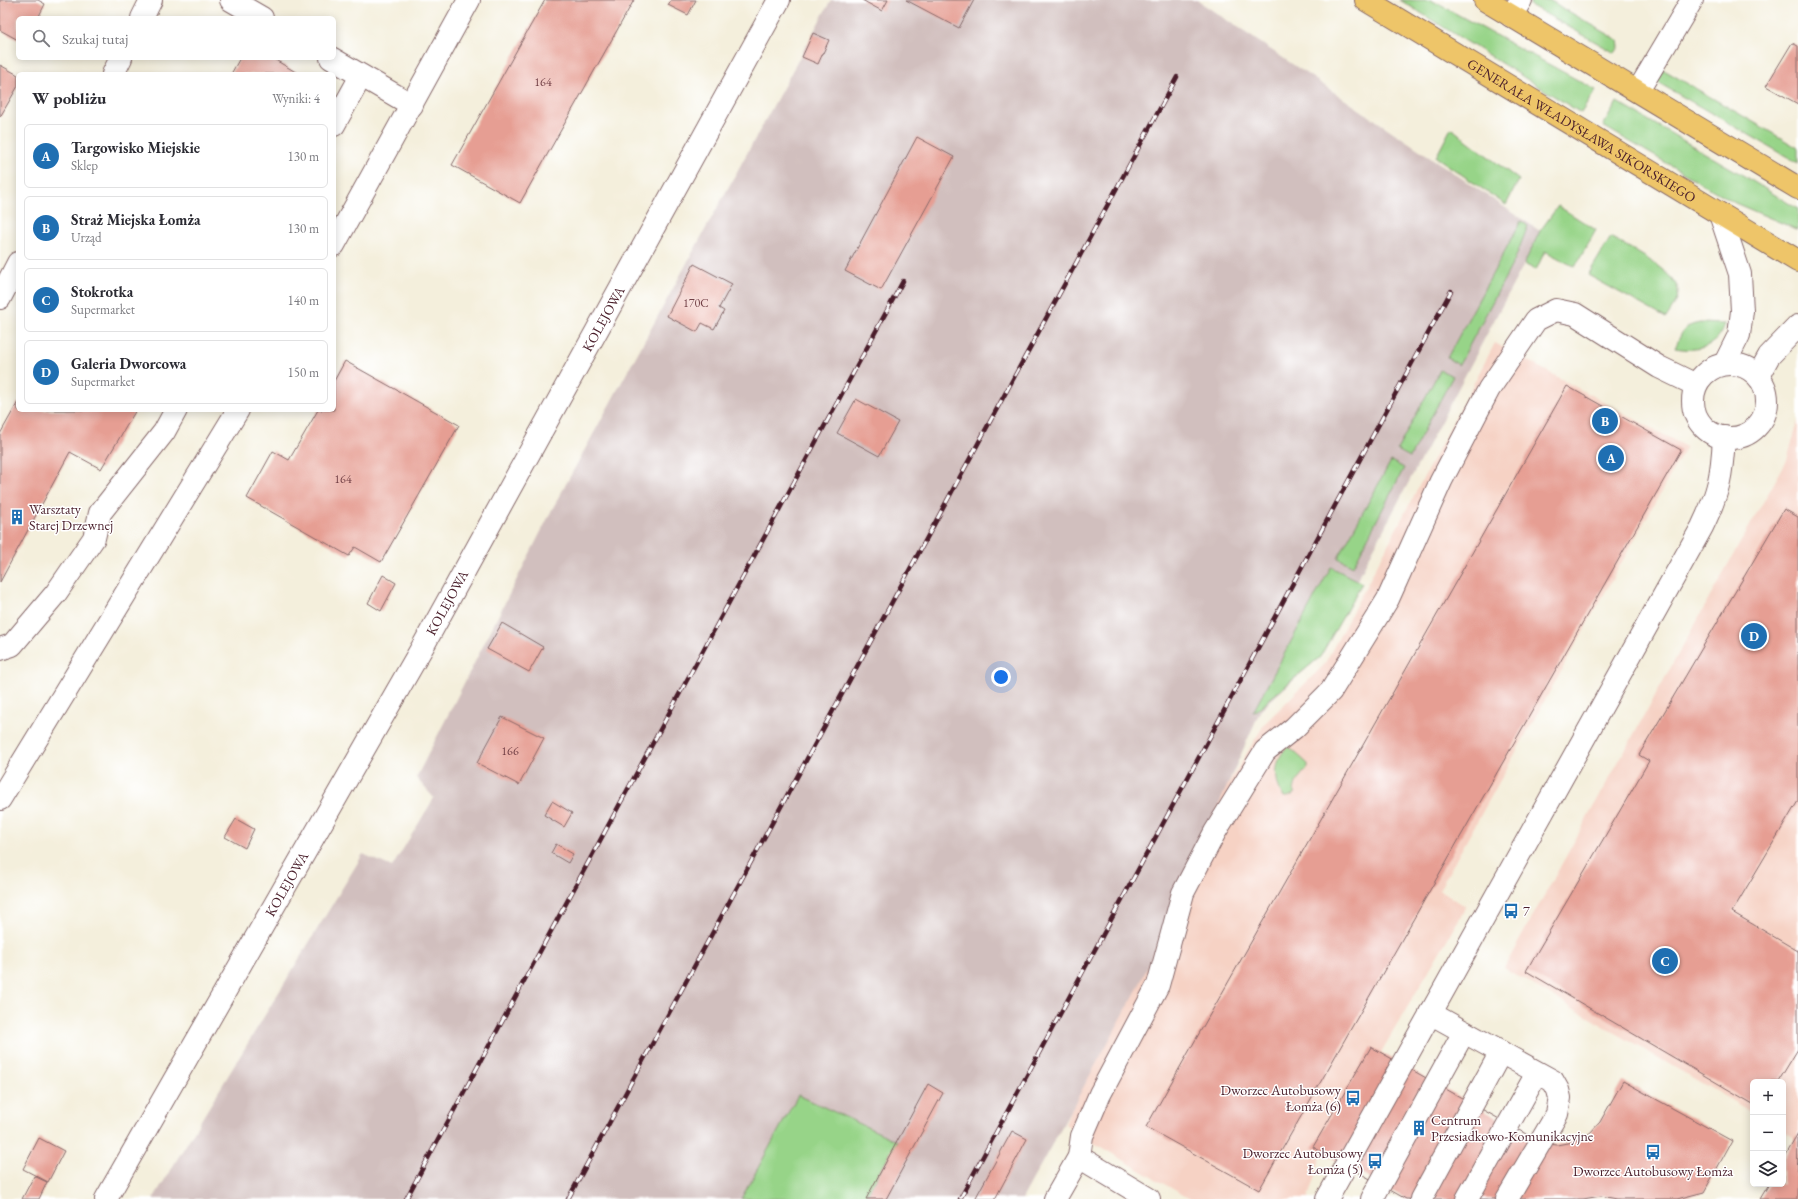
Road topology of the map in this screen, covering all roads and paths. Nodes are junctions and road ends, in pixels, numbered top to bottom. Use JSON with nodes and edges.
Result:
{"nodes":[{"id":1,"x":151,"y":0,"type":"edge"},
{"id":2,"x":231,"y":0,"type":"edge"},
{"id":3,"x":469,"y":0,"type":"edge"},
{"id":4,"x":778,"y":0,"type":"edge"},
{"id":5,"x":1366,"y":0,"type":"edge"},
{"id":6,"x":1485,"y":0,"type":"edge"},
{"id":7,"x":1692,"y":0,"type":"edge"},
{"id":8,"x":1516,"y":8,"type":"edge"},
{"id":9,"x":143,"y":16,"type":"edge"},
{"id":10,"x":259,"y":16,"type":"edge"},
{"id":11,"x":120,"y":60,"type":"edge"},
{"id":12,"x":334,"y":60,"type":"edge"},
{"id":13,"x":114,"y":72,"type":"edge"},
{"id":14,"x":361,"y":76,"type":"junction"},
{"id":15,"x":1638,"y":91,"type":"junction"},
{"id":16,"x":412,"y":105,"type":"junction"},
{"id":17,"x":336,"y":121,"type":"edge"},
{"id":18,"x":1798,"y":188,"type":"edge"},
{"id":19,"x":1720,"y":214,"type":"junction"},
{"id":20,"x":336,"y":241,"type":"edge"},
{"id":21,"x":1798,"y":261,"type":"edge"},
{"id":22,"x":16,"y":267,"type":"edge"},
{"id":23,"x":0,"y":298,"type":"edge"},
{"id":24,"x":1798,"y":326,"type":"edge"},
{"id":25,"x":1725,"y":363,"type":"junction"},
{"id":26,"x":1758,"y":376,"type":"junction"},
{"id":27,"x":1696,"y":385,"type":"junction"},
{"id":28,"x":175,"y":412,"type":"edge"},
{"id":29,"x":237,"y":412,"type":"edge"},
{"id":30,"x":1724,"y":437,"type":"junction"},
{"id":31,"x":0,"y":649,"type":"edge"},
{"id":32,"x":0,"y":799,"type":"edge"},
{"id":33,"x":1430,"y":1013,"type":"junction"},
{"id":34,"x":1464,"y":1032,"type":"junction"},
{"id":35,"x":1501,"y":1052,"type":"junction"},
{"id":36,"x":1536,"y":1072,"type":"junction"},
{"id":37,"x":1079,"y":1157,"type":"junction"},
{"id":38,"x":106,"y":1199,"type":"edge"},
{"id":39,"x":1054,"y":1199,"type":"edge"},
{"id":40,"x":1149,"y":1199,"type":"edge"},
{"id":41,"x":1327,"y":1199,"type":"edge"},
{"id":42,"x":1372,"y":1199,"type":"edge"},
{"id":43,"x":1421,"y":1199,"type":"edge"},
{"id":44,"x":1467,"y":1199,"type":"edge"},
{"id":45,"x":1507,"y":1199,"type":"edge"}],
"edges":[{"from":1,"to":9,"type":"street"},
{"from":2,"to":10,"type":"street"},
{"from":3,"to":16,"type":"street"},
{"from":4,"to":38,"type":"street","name":"KOLEJOWA"},
{"from":5,"to":19,"type":"main road","name":"GENERAŁA WŁADYSŁAWA SIKORSKIEGO"},
{"from":6,"to":8,"type":"main road"},
{"from":7,"to":15,"type":"street"},
{"from":8,"to":15,"type":"main road"},
{"from":11,"to":13,"type":"street"},
{"from":12,"to":14,"type":"street"},
{"from":14,"to":16,"type":"street"},
{"from":14,"to":17,"type":"street"},
{"from":15,"to":18,"type":"main road"},
{"from":16,"to":20,"type":"street"},
{"from":19,"to":21,"type":"main road","name":"GENERAŁA WŁADYSŁAWA SIKORSKIEGO"},
{"from":19,"to":25,"type":"street"},
{"from":22,"to":23,"type":"street"},
{"from":24,"to":26,"type":"street"},
{"from":25,"to":26,"type":"street"},
{"from":25,"to":27,"type":"street"},
{"from":26,"to":30,"type":"street"},
{"from":27,"to":30,"type":"street"},
{"from":27,"to":37,"type":"street"},
{"from":28,"to":31,"type":"street"},
{"from":29,"to":32,"type":"street"},
{"from":30,"to":33,"type":"street"},
{"from":33,"to":34,"type":"street"},
{"from":33,"to":41,"type":"street"},
{"from":34,"to":35,"type":"street"},
{"from":34,"to":42,"type":"street"},
{"from":35,"to":36,"type":"street"},
{"from":35,"to":43,"type":"street"},
{"from":36,"to":44,"type":"street"},
{"from":36,"to":45,"type":"street"},
{"from":37,"to":39,"type":"street"},
{"from":37,"to":40,"type":"street"}]}
